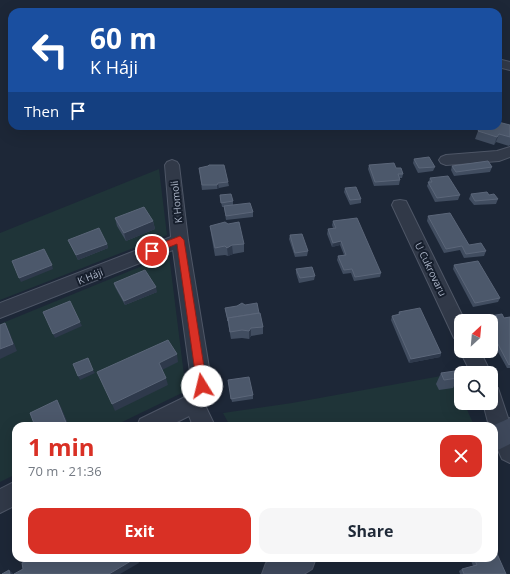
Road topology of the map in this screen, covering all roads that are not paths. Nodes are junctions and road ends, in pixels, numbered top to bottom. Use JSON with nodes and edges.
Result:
{"nodes":[{"id":1,"x":510,"y":152,"type":"edge"},
{"id":2,"x":446,"y":160,"type":"dead end"},
{"id":3,"x":172,"y":165,"type":"dead end"},
{"id":4,"x":400,"y":205,"type":"dead end"},
{"id":5,"x":180,"y":240,"type":"junction"},
{"id":6,"x":0,"y":312,"type":"edge"},
{"id":7,"x":454,"y":317,"type":"edge"},
{"id":8,"x":194,"y":403,"type":"junction"},
{"id":9,"x":495,"y":410,"type":"edge"},
{"id":10,"x":156,"y":422,"type":"edge"},
{"id":11,"x":202,"y":422,"type":"edge"},
{"id":12,"x":504,"y":439,"type":"edge"},
{"id":13,"x":12,"y":495,"type":"edge"},
{"id":14,"x":0,"y":501,"type":"edge"}],
"edges":[{"from":1,"to":2,"type":"street"},
{"from":3,"to":5,"type":"street","name":"K Homoli"},
{"from":4,"to":7,"type":"street","name":"U Cukrovaru"},
{"from":5,"to":6,"type":"street","name":"K Háji"},
{"from":5,"to":8,"type":"street","name":"K Homoli"},
{"from":8,"to":10,"type":"street"},
{"from":8,"to":11,"type":"street"},
{"from":9,"to":12,"type":"street"},
{"from":13,"to":14,"type":"street"}]}
